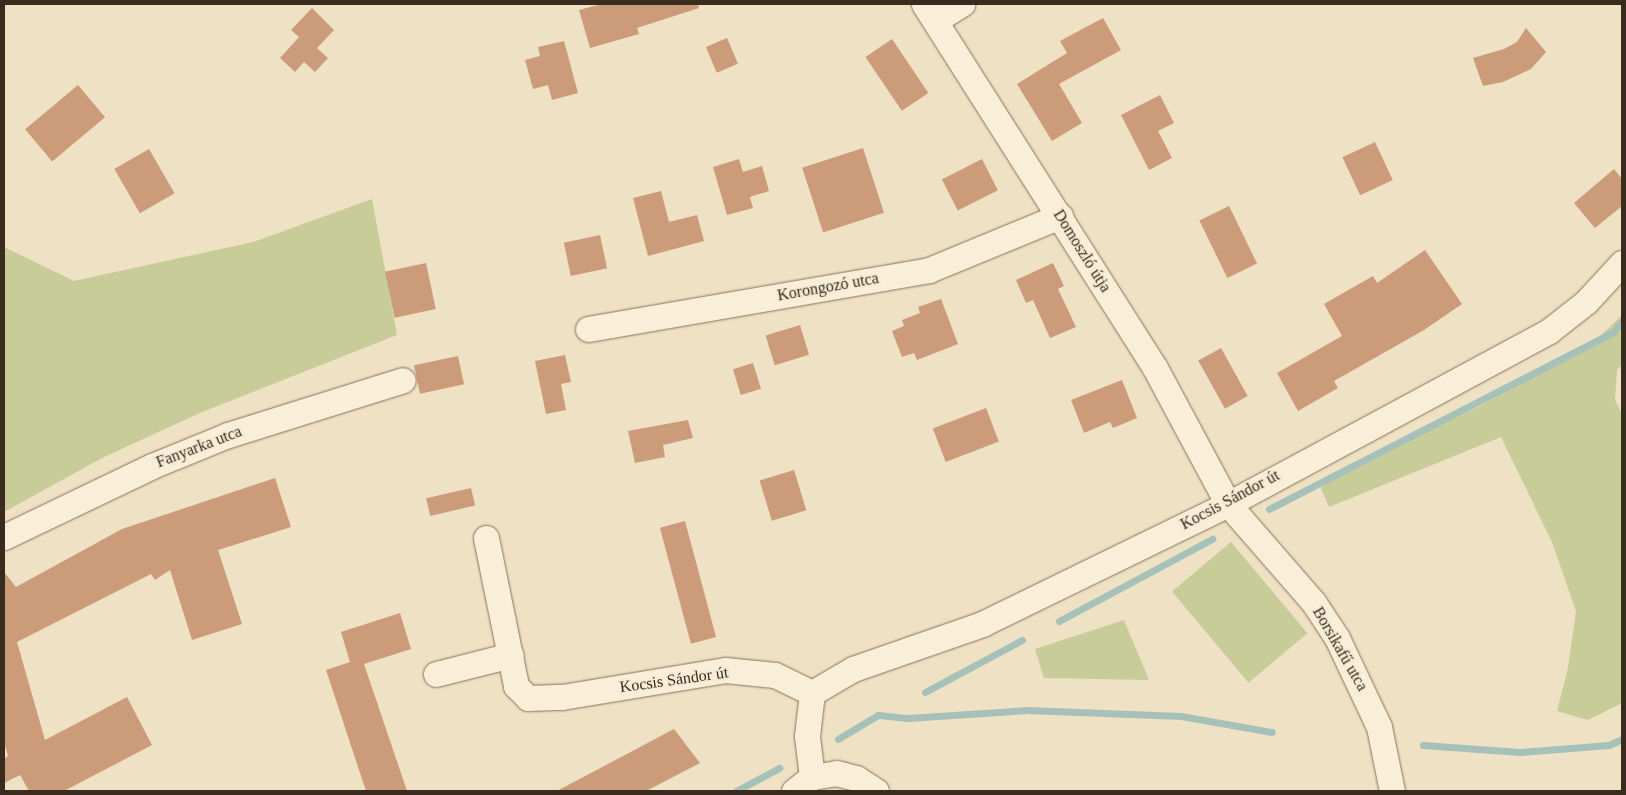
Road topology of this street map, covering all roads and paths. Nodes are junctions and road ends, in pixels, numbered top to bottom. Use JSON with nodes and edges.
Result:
{"nodes":[{"id":1,"x":962,"y":4,"type":"edge"},
{"id":2,"x":930,"y":12,"type":"edge"},
{"id":3,"x":1060,"y":216,"type":"junction"},
{"id":4,"x":1622,"y":263,"type":"edge"},
{"id":5,"x":588,"y":329,"type":"dead end"},
{"id":6,"x":403,"y":380,"type":"dead end"},
{"id":7,"x":1228,"y":504,"type":"junction"},
{"id":8,"x":4,"y":537,"type":"edge"},
{"id":9,"x":486,"y":538,"type":"dead end"},
{"id":10,"x":510,"y":655,"type":"junction"},
{"id":11,"x":436,"y":674,"type":"dead end"},
{"id":12,"x":812,"y":693,"type":"junction"},
{"id":13,"x":803,"y":784,"type":"edge"},
{"id":14,"x":876,"y":791,"type":"edge"},
{"id":15,"x":1392,"y":791,"type":"edge"}],
"edges":[{"from":1,"to":2,"type":"street"},
{"from":2,"to":3,"type":"street","name":"Domoszló útja"},
{"from":3,"to":5,"type":"street","name":"Korongozó utca"},
{"from":3,"to":7,"type":"street","name":"Domoszló útja"},
{"from":4,"to":7,"type":"street","name":"Kocsis Sándor út"},
{"from":6,"to":8,"type":"street","name":"Fanyarka utca"},
{"from":7,"to":12,"type":"street","name":"Kocsis Sándor út"},
{"from":7,"to":15,"type":"street","name":"Borsikafű utca"},
{"from":9,"to":10,"type":"street"},
{"from":10,"to":11,"type":"street"},
{"from":10,"to":12,"type":"street","name":"Kocsis Sándor út"},
{"from":12,"to":13,"type":"street"},
{"from":13,"to":14,"type":"street"}]}
